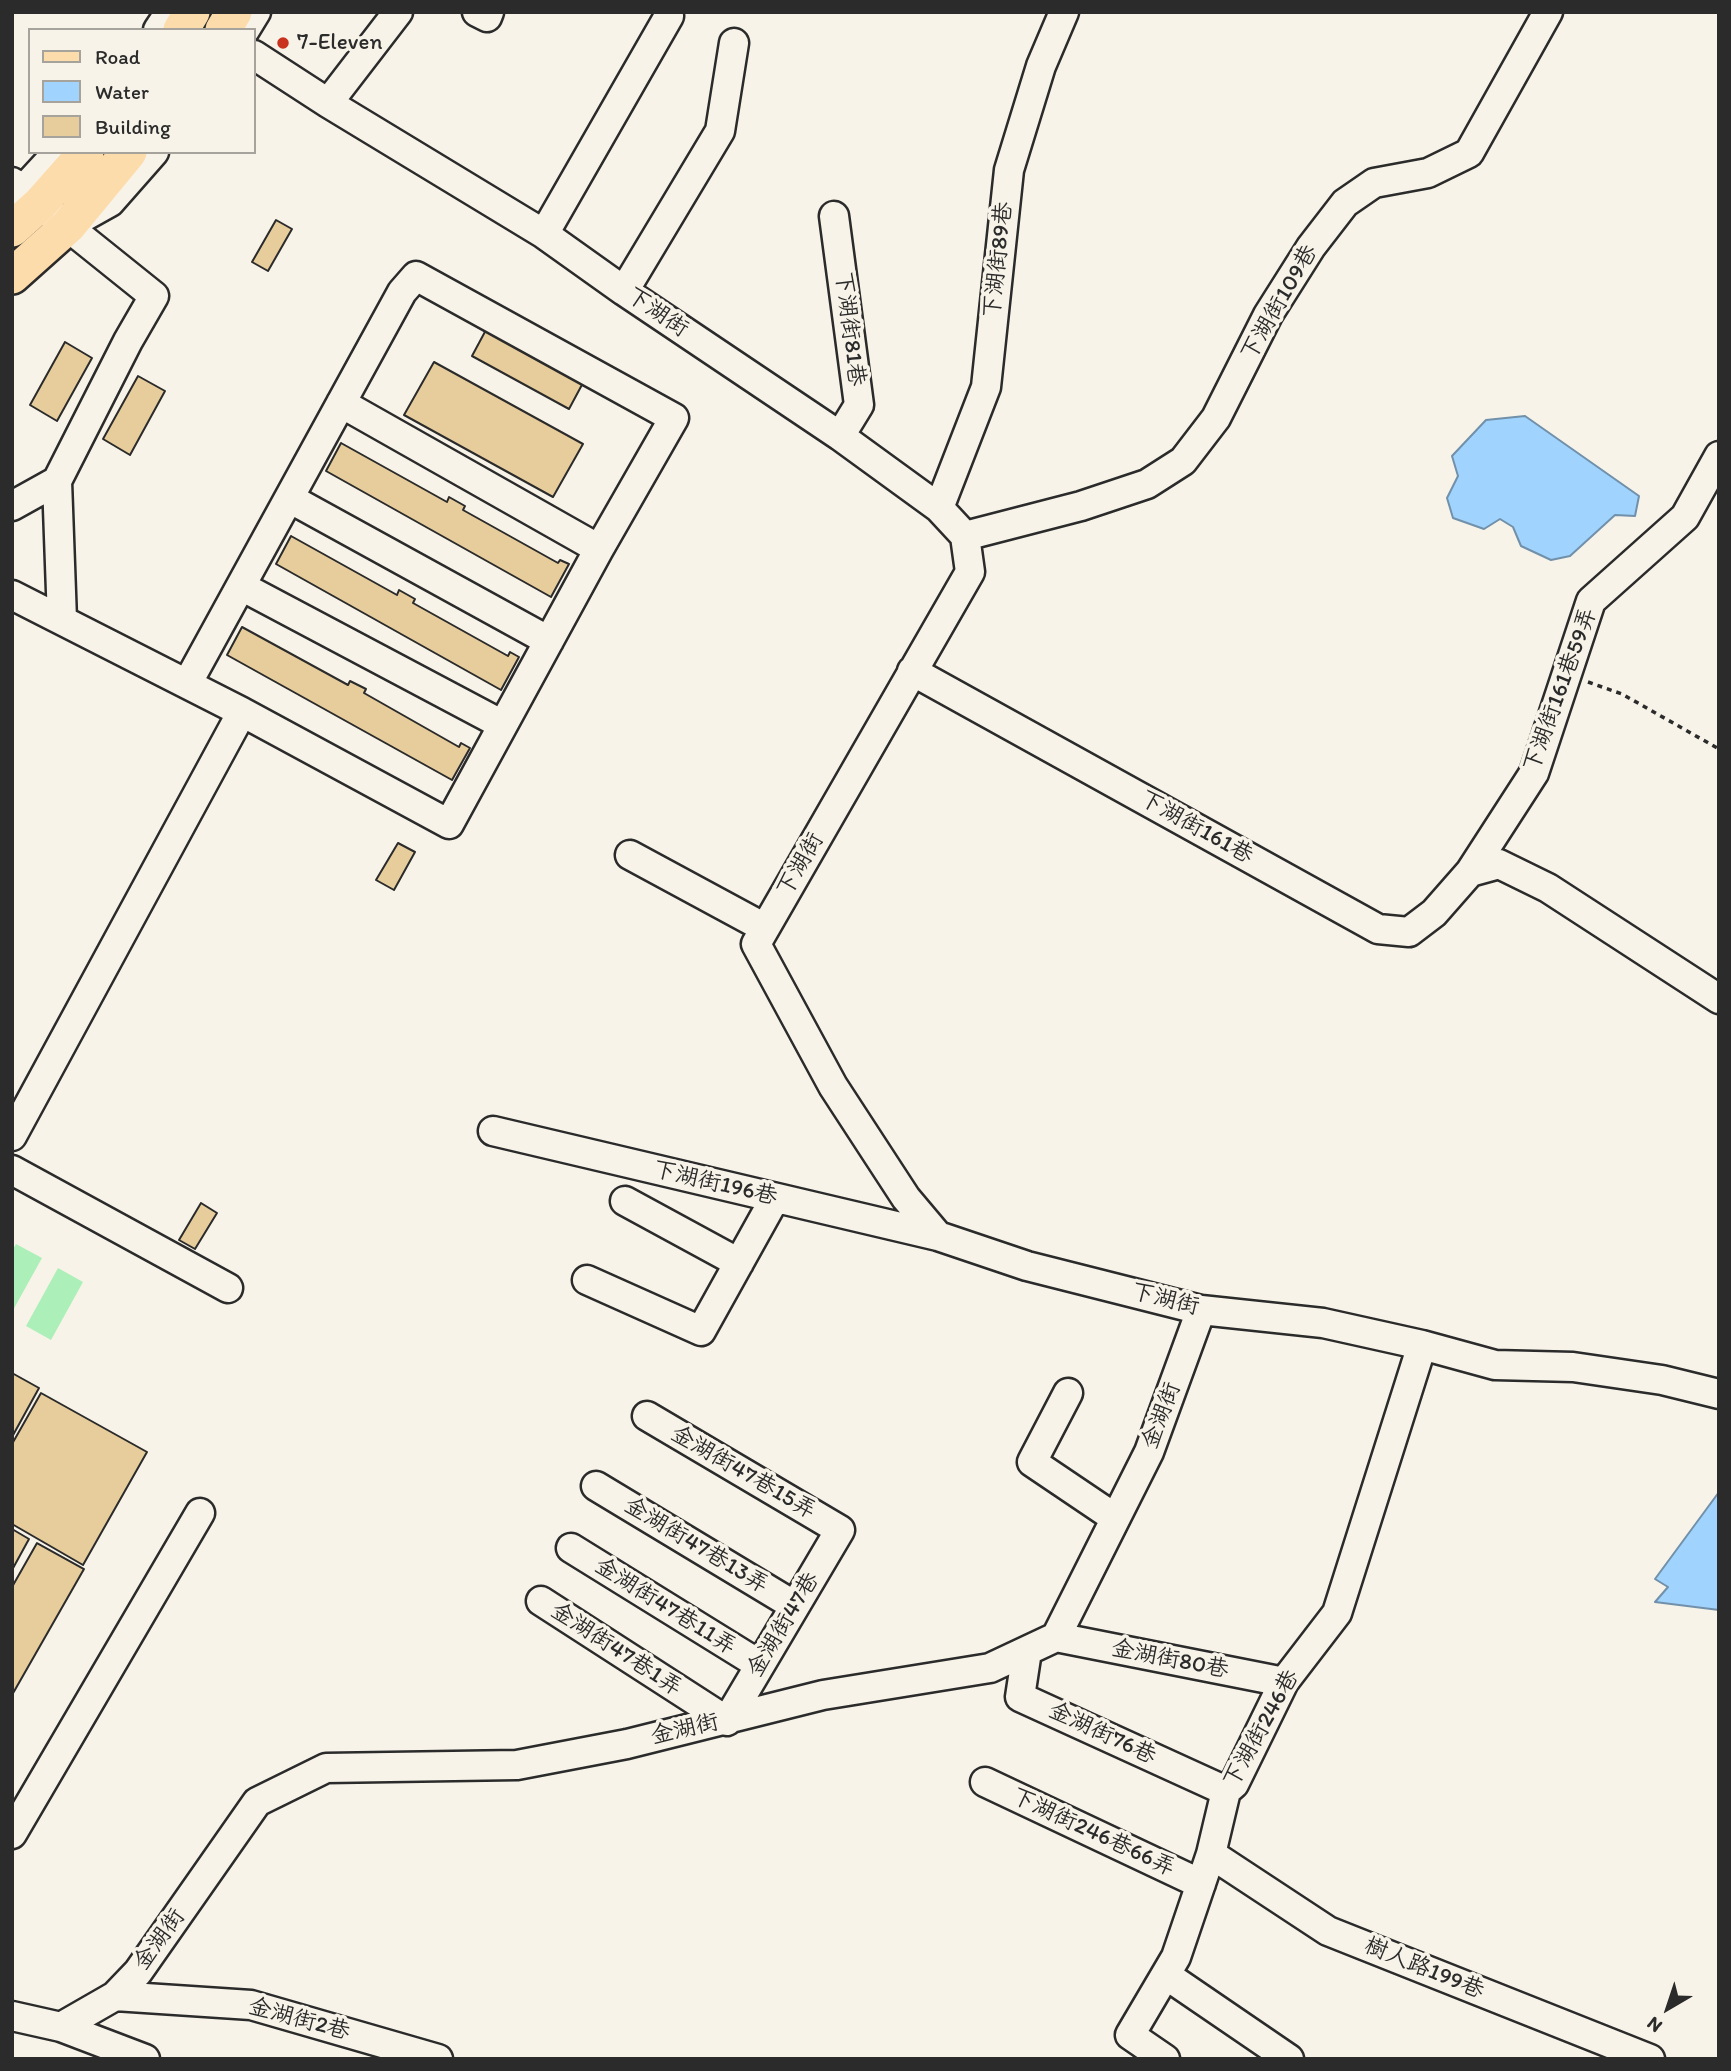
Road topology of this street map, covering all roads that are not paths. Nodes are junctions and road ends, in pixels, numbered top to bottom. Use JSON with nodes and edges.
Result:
{"nodes":[{"id":1,"x":170,"y":12,"type":"edge"},
{"id":2,"x":192,"y":12,"type":"edge"},
{"id":3,"x":234,"y":12,"type":"edge"},
{"id":4,"x":256,"y":12,"type":"edge"},
{"id":5,"x":398,"y":12,"type":"edge"},
{"id":6,"x":477,"y":12,"type":"edge"},
{"id":7,"x":489,"y":12,"type":"edge"},
{"id":8,"x":1064,"y":12,"type":"edge"},
{"id":9,"x":1548,"y":12,"type":"edge"},
{"id":10,"x":669,"y":16,"type":"dead end"},
{"id":11,"x":159,"y":28,"type":"edge"},
{"id":12,"x":182,"y":28,"type":"edge"},
{"id":13,"x":213,"y":28,"type":"edge"},
{"id":14,"x":224,"y":28,"type":"edge"},
{"id":15,"x":246,"y":28,"type":"edge"},
{"id":16,"x":734,"y":43,"type":"dead end"},
{"id":17,"x":256,"y":56,"type":"edge"},
{"id":18,"x":328,"y":103,"type":"junction"},
{"id":19,"x":56,"y":154,"type":"edge"},
{"id":20,"x":83,"y":154,"type":"edge"},
{"id":21,"x":127,"y":154,"type":"edge"},
{"id":22,"x":152,"y":154,"type":"edge"},
{"id":23,"x":22,"y":195,"type":"edge"},
{"id":24,"x":834,"y":216,"type":"dead end"},
{"id":25,"x":68,"y":226,"type":"junction"},
{"id":26,"x":12,"y":229,"type":"edge"},
{"id":27,"x":544,"y":234,"type":"junction"},
{"id":28,"x":12,"y":276,"type":"edge"},
{"id":29,"x":624,"y":291,"type":"junction"},
{"id":30,"x":341,"y":403,"type":"junction"},
{"id":31,"x":840,"y":436,"type":"junction"},
{"id":32,"x":1719,"y":456,"type":"edge"},
{"id":33,"x":57,"y":481,"type":"junction"},
{"id":34,"x":289,"y":498,"type":"junction"},
{"id":35,"x":12,"y":506,"type":"edge"},
{"id":36,"x":939,"y":508,"type":"junction"},
{"id":37,"x":965,"y":536,"type":"junction"},
{"id":38,"x":599,"y":549,"type":"junction"},
{"id":39,"x":242,"y":586,"type":"junction"},
{"id":40,"x":12,"y":595,"type":"edge"},
{"id":41,"x":62,"y":620,"type":"junction"},
{"id":42,"x":549,"y":641,"type":"junction"},
{"id":43,"x":912,"y":671,"type":"junction"},
{"id":44,"x":187,"y":684,"type":"junction"},
{"id":45,"x":242,"y":712,"type":"junction"},
{"id":46,"x":503,"y":725,"type":"junction"},
{"id":47,"x":630,"y":855,"type":"dead end"},
{"id":48,"x":1471,"y":872,"type":"junction"},
{"id":49,"x":765,"y":928,"type":"junction"},
{"id":50,"x":1719,"y":999,"type":"edge"},
{"id":51,"x":493,"y":1131,"type":"dead end"},
{"id":52,"x":12,"y":1136,"type":"edge"},
{"id":53,"x":12,"y":1170,"type":"edge"},
{"id":54,"x":775,"y":1198,"type":"junction"},
{"id":55,"x":625,"y":1201,"type":"dead end"},
{"id":56,"x":937,"y":1236,"type":"junction"},
{"id":57,"x":739,"y":1263,"type":"junction"},
{"id":58,"x":587,"y":1280,"type":"dead end"},
{"id":59,"x":229,"y":1288,"type":"dead end"},
{"id":60,"x":1202,"y":1310,"type":"junction"},
{"id":61,"x":1422,"y":1345,"type":"junction"},
{"id":62,"x":1068,"y":1393,"type":"dead end"},
{"id":63,"x":1719,"y":1394,"type":"edge"},
{"id":64,"x":647,"y":1416,"type":"dead end"},
{"id":65,"x":596,"y":1486,"type":"dead end"},
{"id":66,"x":200,"y":1513,"type":"dead end"},
{"id":67,"x":1115,"y":1518,"type":"junction"},
{"id":68,"x":840,"y":1530,"type":"joint"},
{"id":69,"x":571,"y":1548,"type":"dead end"},
{"id":70,"x":541,"y":1601,"type":"dead end"},
{"id":71,"x":795,"y":1606,"type":"junction"},
{"id":72,"x":1056,"y":1637,"type":"junction"},
{"id":73,"x":1027,"y":1651,"type":"junction"},
{"id":74,"x":760,"y":1665,"type":"junction"},
{"id":75,"x":1284,"y":1682,"type":"junction"},
{"id":76,"x":727,"y":1721,"type":"junction"},
{"id":77,"x":985,"y":1782,"type":"dead end"},
{"id":78,"x":1226,"y":1791,"type":"junction"},
{"id":79,"x":12,"y":1834,"type":"edge"},
{"id":80,"x":1211,"y":1854,"type":"junction"},
{"id":81,"x":1201,"y":1884,"type":"junction"},
{"id":82,"x":1166,"y":1975,"type":"junction"},
{"id":83,"x":115,"y":1996,"type":"junction"},
{"id":84,"x":12,"y":2016,"type":"edge"},
{"id":85,"x":61,"y":2027,"type":"junction"},
{"id":86,"x":145,"y":2059,"type":"edge"},
{"id":87,"x":439,"y":2059,"type":"edge"},
{"id":88,"x":1165,"y":2059,"type":"edge"},
{"id":89,"x":1289,"y":2059,"type":"edge"},
{"id":90,"x":1650,"y":2059,"type":"edge"}],
"edges":[{"from":1,"to":11,"type":"street"},
{"from":2,"to":12,"type":"main road"},
{"from":2,"to":13,"type":"street"},
{"from":3,"to":14,"type":"main road"},
{"from":4,"to":15,"type":"street"},
{"from":5,"to":18,"type":"street"},
{"from":6,"to":7,"type":"street"},
{"from":8,"to":36,"type":"street","name":"下湖街89巷"},
{"from":9,"to":37,"type":"street","name":"下湖街109巷"},
{"from":10,"to":27,"type":"street"},
{"from":16,"to":29,"type":"street"},
{"from":17,"to":18,"type":"street","name":"下湖街"},
{"from":18,"to":27,"type":"street","name":"下湖街"},
{"from":19,"to":23,"type":"street"},
{"from":20,"to":23,"type":"main road"},
{"from":21,"to":25,"type":"main road"},
{"from":22,"to":25,"type":"street"},
{"from":23,"to":25,"type":"street"},
{"from":23,"to":26,"type":"main road"},
{"from":24,"to":31,"type":"street","name":"下湖街81巷"},
{"from":25,"to":28,"type":"main road"},
{"from":25,"to":33,"type":"street"},
{"from":27,"to":29,"type":"street","name":"下湖街"},
{"from":29,"to":31,"type":"street","name":"下湖街"},
{"from":30,"to":34,"type":"street"},
{"from":30,"to":38,"type":"street"},
{"from":30,"to":38,"type":"street"},
{"from":31,"to":36,"type":"street","name":"下湖街"},
{"from":32,"to":48,"type":"street","name":"下湖街161巷59弄"},
{"from":33,"to":35,"type":"street"},
{"from":33,"to":41,"type":"street"},
{"from":34,"to":39,"type":"street"},
{"from":34,"to":42,"type":"street"},
{"from":36,"to":37,"type":"street","name":"下湖街"},
{"from":37,"to":43,"type":"street","name":"下湖街"},
{"from":38,"to":42,"type":"street"},
{"from":39,"to":44,"type":"street"},
{"from":39,"to":46,"type":"street"},
{"from":40,"to":41,"type":"street"},
{"from":41,"to":44,"type":"street"},
{"from":42,"to":46,"type":"street"},
{"from":43,"to":48,"type":"street","name":"下湖街161巷"},
{"from":43,"to":49,"type":"street","name":"下湖街"},
{"from":44,"to":45,"type":"street"},
{"from":45,"to":46,"type":"street"},
{"from":45,"to":52,"type":"street"},
{"from":47,"to":49,"type":"street"},
{"from":48,"to":50,"type":"street"},
{"from":49,"to":56,"type":"street","name":"下湖街"},
{"from":51,"to":54,"type":"street","name":"下湖街196巷"},
{"from":53,"to":59,"type":"street"},
{"from":54,"to":56,"type":"street","name":"下湖街196巷"},
{"from":54,"to":57,"type":"street"},
{"from":55,"to":57,"type":"street"},
{"from":56,"to":60,"type":"street","name":"下湖街"},
{"from":57,"to":58,"type":"street"},
{"from":60,"to":61,"type":"street","name":"下湖街"},
{"from":60,"to":67,"type":"street","name":"金湖街"},
{"from":61,"to":63,"type":"street","name":"下湖街"},
{"from":61,"to":75,"type":"street","name":"下湖街246巷"},
{"from":62,"to":67,"type":"street"},
{"from":64,"to":68,"type":"street","name":"金湖街47巷15弄"},
{"from":65,"to":71,"type":"street","name":"金湖街47巷13弄"},
{"from":66,"to":79,"type":"street"},
{"from":67,"to":72,"type":"street","name":"金湖街"},
{"from":68,"to":71,"type":"street","name":"金湖街47巷"},
{"from":69,"to":74,"type":"street","name":"金湖街47巷11弄"},
{"from":70,"to":76,"type":"street","name":"金湖街47巷1弄"},
{"from":71,"to":74,"type":"street","name":"金湖街47巷"},
{"from":72,"to":73,"type":"street","name":"金湖街"},
{"from":72,"to":75,"type":"street","name":"金湖街80巷"},
{"from":73,"to":76,"type":"street","name":"金湖街"},
{"from":73,"to":78,"type":"street","name":"金湖街76巷"},
{"from":74,"to":76,"type":"street","name":"金湖街47巷"},
{"from":75,"to":78,"type":"street","name":"下湖街246巷"},
{"from":76,"to":83,"type":"street","name":"金湖街"},
{"from":77,"to":81,"type":"street","name":"下湖街246巷66弄"},
{"from":78,"to":80,"type":"street","name":"下湖街246巷"},
{"from":80,"to":81,"type":"street","name":"下湖街246巷"},
{"from":80,"to":90,"type":"street","name":"樹人路199巷"},
{"from":81,"to":82,"type":"street","name":"下湖街246巷"},
{"from":82,"to":88,"type":"street","name":"下湖街246巷"},
{"from":82,"to":89,"type":"street"},
{"from":83,"to":85,"type":"street","name":"金湖街"},
{"from":83,"to":87,"type":"street","name":"金湖街2巷"},
{"from":84,"to":85,"type":"street"},
{"from":85,"to":86,"type":"street"}]}
